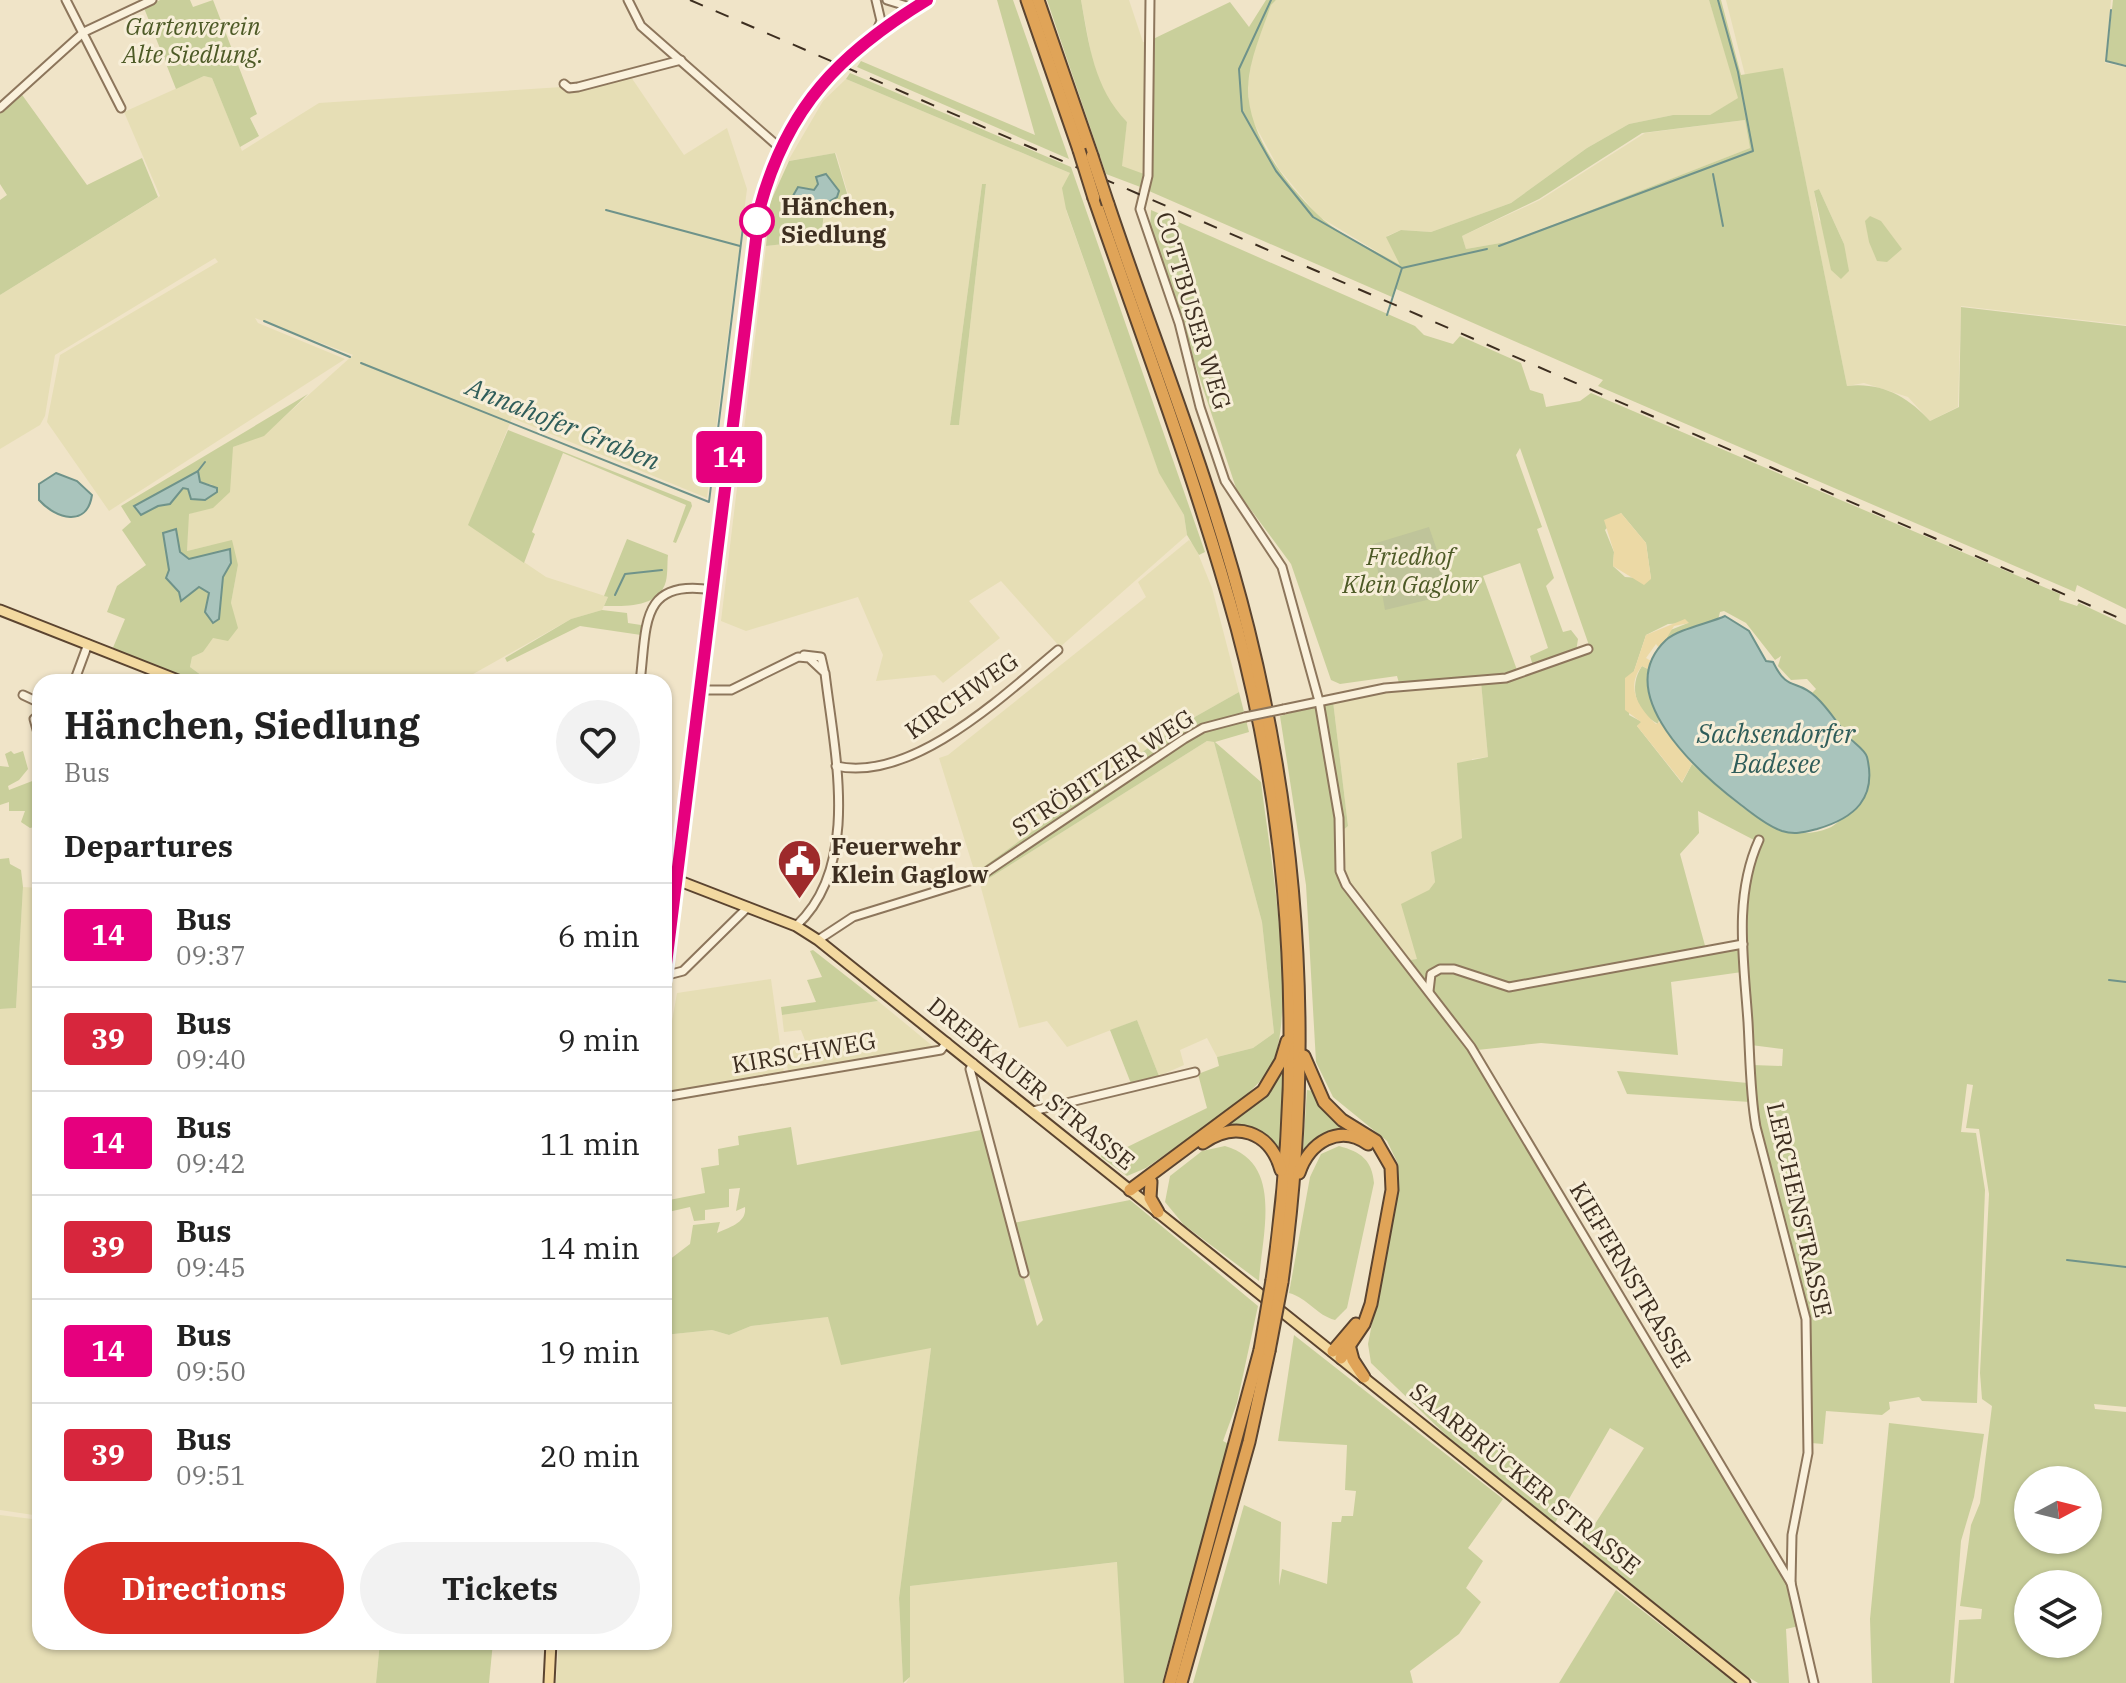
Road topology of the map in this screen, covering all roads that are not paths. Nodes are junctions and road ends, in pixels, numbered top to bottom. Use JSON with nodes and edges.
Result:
{"nodes":[{"id":1,"x":66,"y":0,"type":"edge"},
{"id":2,"x":152,"y":0,"type":"edge"},
{"id":3,"x":628,"y":0,"type":"edge"},
{"id":4,"x":876,"y":0,"type":"edge"},
{"id":5,"x":887,"y":0,"type":"edge"},
{"id":6,"x":927,"y":0,"type":"edge"},
{"id":7,"x":1027,"y":0,"type":"edge"},
{"id":8,"x":1038,"y":0,"type":"edge"},
{"id":9,"x":1150,"y":0,"type":"edge"},
{"id":10,"x":913,"y":8,"type":"junction"},
{"id":11,"x":84,"y":32,"type":"junction"},
{"id":12,"x":875,"y":35,"type":"junction"},
{"id":13,"x":681,"y":60,"type":"junction"},
{"id":14,"x":564,"y":84,"type":"dead end"},
{"id":15,"x":0,"y":108,"type":"edge"},
{"id":16,"x":121,"y":108,"type":"dead end"},
{"id":17,"x":780,"y":148,"type":"junction"},
{"id":18,"x":1282,"y":567,"type":"joint"},
{"id":19,"x":712,"y":590,"type":"junction"},
{"id":20,"x":0,"y":610,"type":"edge"},
{"id":21,"x":88,"y":644,"type":"junction"},
{"id":22,"x":1588,"y":649,"type":"dead end"},
{"id":23,"x":1058,"y":650,"type":"dead end"},
{"id":24,"x":77,"y":674,"type":"edge"},
{"id":25,"x":163,"y":674,"type":"edge"},
{"id":26,"x":641,"y":674,"type":"edge"},
{"id":27,"x":701,"y":690,"type":"junction"},
{"id":28,"x":23,"y":695,"type":"dead end"},
{"id":29,"x":32,"y":699,"type":"edge"},
{"id":30,"x":1319,"y":701,"type":"junction"},
{"id":31,"x":836,"y":766,"type":"junction"},
{"id":32,"x":848,"y":769,"type":"junction"},
{"id":33,"x":839,"y":789,"type":"junction"},
{"id":34,"x":1759,"y":840,"type":"dead end"},
{"id":35,"x":672,"y":879,"type":"edge"},
{"id":36,"x":675,"y":880,"type":"junction"},
{"id":37,"x":672,"y":907,"type":"edge"},
{"id":38,"x":748,"y":907,"type":"junction"},
{"id":39,"x":796,"y":926,"type":"junction"},
{"id":40,"x":818,"y":940,"type":"junction"},
{"id":41,"x":1743,"y":944,"type":"junction"},
{"id":42,"x":672,"y":975,"type":"edge"},
{"id":43,"x":1429,"y":992,"type":"junction"},
{"id":44,"x":1291,"y":1025,"type":"junction"},
{"id":45,"x":947,"y":1042,"type":"junction"},
{"id":46,"x":1301,"y":1044,"type":"junction"},
{"id":47,"x":973,"y":1063,"type":"junction"},
{"id":48,"x":1195,"y":1072,"type":"dead end"},
{"id":49,"x":672,"y":1096,"type":"edge"},
{"id":50,"x":1033,"y":1111,"type":"junction"},
{"id":51,"x":1151,"y":1182,"type":"junction"},
{"id":52,"x":1284,"y":1182,"type":"junction"},
{"id":53,"x":1133,"y":1192,"type":"junction"},
{"id":54,"x":1293,"y":1193,"type":"junction"},
{"id":55,"x":1158,"y":1212,"type":"junction"},
{"id":56,"x":1024,"y":1273,"type":"dead end"},
{"id":57,"x":1277,"y":1281,"type":"junction"},
{"id":58,"x":1278,"y":1309,"type":"joint"},
{"id":59,"x":1349,"y":1345,"type":"junction"},
{"id":60,"x":1264,"y":1351,"type":"junction"},
{"id":61,"x":1337,"y":1354,"type":"junction"},
{"id":62,"x":1364,"y":1377,"type":"junction"},
{"id":63,"x":1791,"y":1583,"type":"junction"},
{"id":64,"x":551,"y":1650,"type":"edge"},
{"id":65,"x":549,"y":1683,"type":"edge"},
{"id":66,"x":1170,"y":1683,"type":"edge"},
{"id":67,"x":1181,"y":1683,"type":"edge"},
{"id":68,"x":1745,"y":1683,"type":"edge"},
{"id":69,"x":1814,"y":1683,"type":"edge"}],
"edges":[{"from":1,"to":11,"type":"street"},
{"from":2,"to":11,"type":"street"},
{"from":3,"to":13,"type":"street"},
{"from":4,"to":12,"type":"street"},
{"from":5,"to":10,"type":"street"},
{"from":6,"to":10,"type":"main road"},
{"from":7,"to":44,"type":"highway","bridge":true},
{"from":8,"to":46,"type":"highway","bridge":true},
{"from":9,"to":18,"type":"street","name":"COTTBUSER WEG"},
{"from":10,"to":12,"type":"main road"},
{"from":11,"to":15,"type":"street"},
{"from":11,"to":16,"type":"street"},
{"from":12,"to":17,"type":"main road"},
{"from":13,"to":14,"type":"street"},
{"from":13,"to":17,"type":"street"},
{"from":17,"to":19,"type":"main road"},
{"from":18,"to":30,"type":"street","name":"KIEFERNSTRASSE"},
{"from":19,"to":26,"type":"street"},
{"from":19,"to":27,"type":"main road"},
{"from":20,"to":21,"type":"main road"},
{"from":21,"to":24,"type":"street"},
{"from":21,"to":25,"type":"main road"},
{"from":22,"to":30,"type":"street"},
{"from":23,"to":32,"type":"street","name":"KIRCHWEG"},
{"from":27,"to":31,"type":"street"},
{"from":27,"to":36,"type":"main road"},
{"from":28,"to":29,"type":"street"},
{"from":30,"to":40,"type":"street","name":"STRÖBITZER WEG","bridge":true},
{"from":30,"to":43,"type":"street","name":"KIEFERNSTRASSE"},
{"from":31,"to":32,"type":"street","name":"KIRCHWEG"},
{"from":31,"to":33,"type":"street"},
{"from":32,"to":33,"type":"street"},
{"from":33,"to":39,"type":"street"},
{"from":34,"to":41,"type":"street","name":"LERCHENSTRASSE"},
{"from":35,"to":36,"type":"main road","name":"DREBKAUER STRASSE"},
{"from":36,"to":37,"type":"main road"},
{"from":36,"to":38,"type":"main road","name":"DREBKAUER STRASSE"},
{"from":38,"to":39,"type":"main road","name":"DREBKAUER STRASSE"},
{"from":38,"to":42,"type":"street"},
{"from":39,"to":40,"type":"main road","name":"DREBKAUER STRASSE"},
{"from":40,"to":45,"type":"main road","name":"DREBKAUER STRASSE"},
{"from":41,"to":43,"type":"street"},
{"from":41,"to":63,"type":"street","name":"LERCHENSTRASSE"},
{"from":43,"to":63,"type":"street","name":"KIEFERNSTRASSE"},
{"from":44,"to":52,"type":"highway"},
{"from":44,"to":53,"type":"highway"},
{"from":45,"to":47,"type":"main road","name":"DREBKAUER STRASSE"},
{"from":45,"to":49,"type":"street","name":"KIRSCHWEG"},
{"from":46,"to":54,"type":"highway"},
{"from":46,"to":59,"type":"highway"},
{"from":47,"to":50,"type":"main road","name":"DREBKAUER STRASSE"},
{"from":47,"to":56,"type":"street"},
{"from":48,"to":50,"type":"street"},
{"from":50,"to":53,"type":"main road","name":"DREBKAUER STRASSE"},
{"from":51,"to":52,"type":"highway"},
{"from":51,"to":53,"type":"highway"},
{"from":51,"to":55,"type":"highway"},
{"from":52,"to":57,"type":"highway"},
{"from":53,"to":55,"type":"main road","name":"DREBKAUER STRASSE"},
{"from":54,"to":57,"type":"highway"},
{"from":54,"to":61,"type":"highway"},
{"from":55,"to":58,"type":"main road","name":"DREBKAUER STRASSE"},
{"from":57,"to":60,"type":"highway","bridge":true},
{"from":58,"to":61,"type":"main road","name":"SAARBRÜCKER STRASSE"},
{"from":59,"to":61,"type":"highway"},
{"from":59,"to":62,"type":"highway"},
{"from":60,"to":66,"type":"highway"},
{"from":60,"to":67,"type":"highway"},
{"from":61,"to":62,"type":"main road","name":"SAARBRÜCKER STRASSE"},
{"from":62,"to":68,"type":"main road","name":"SAARBRÜCKER STRASSE"},
{"from":63,"to":69,"type":"street","name":"LERCHENSTRASSE"},
{"from":64,"to":65,"type":"main road"}]}
